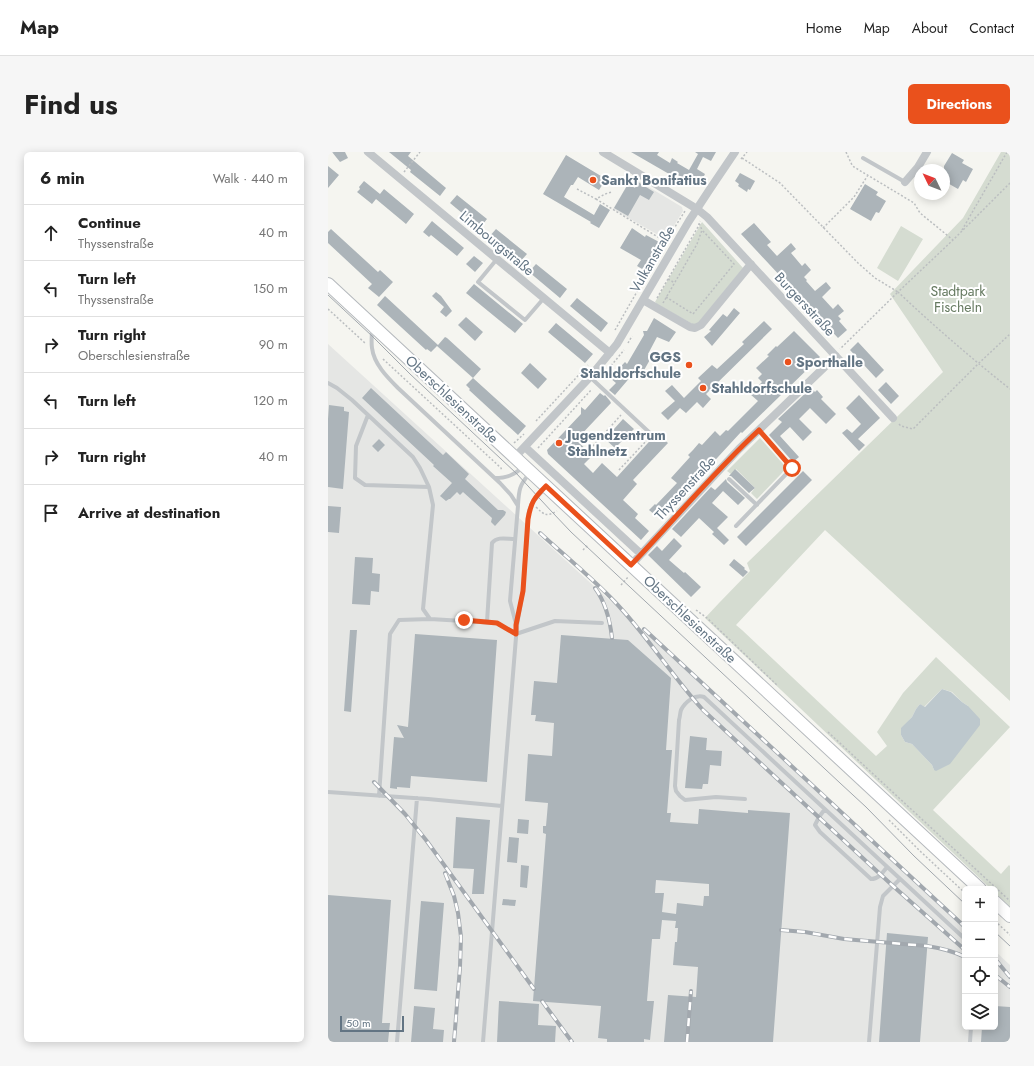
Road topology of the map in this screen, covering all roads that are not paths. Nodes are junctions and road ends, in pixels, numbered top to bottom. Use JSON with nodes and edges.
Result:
{"nodes":[{"id":1,"x":368,"y":152,"type":"edge"},
{"id":2,"x":603,"y":152,"type":"edge"},
{"id":3,"x":735,"y":152,"type":"edge"},
{"id":4,"x":927,"y":152,"type":"edge"},
{"id":5,"x":863,"y":158,"type":"dead end"},
{"id":6,"x":905,"y":182,"type":"joint"},
{"id":7,"x":694,"y":207,"type":"junction"},
{"id":8,"x":497,"y":259,"type":"junction"},
{"id":9,"x":751,"y":264,"type":"junction"},
{"id":10,"x":328,"y":284,"type":"edge"},
{"id":11,"x":544,"y":298,"type":"junction"},
{"id":12,"x":643,"y":300,"type":"junction"},
{"id":13,"x":372,"y":325,"type":"junction"},
{"id":14,"x":610,"y":353,"type":"junction"},
{"id":15,"x":835,"y":356,"type":"junction"},
{"id":16,"x":590,"y":377,"type":"junction"},
{"id":17,"x":328,"y":383,"type":"edge"},
{"id":18,"x":368,"y":415,"type":"junction"},
{"id":19,"x":893,"y":418,"type":"road end"},
{"id":20,"x":759,"y":430,"type":"junction"},
{"id":21,"x":652,"y":434,"type":"road end"},
{"id":22,"x":525,"y":447,"type":"junction"},
{"id":23,"x":523,"y":465,"type":"junction"},
{"id":24,"x":495,"y":478,"type":"junction"},
{"id":25,"x":729,"y":479,"type":"dead end"},
{"id":26,"x":546,"y":486,"type":"junction"},
{"id":27,"x":429,"y":487,"type":"junction"},
{"id":28,"x":757,"y":505,"type":"junction"},
{"id":29,"x":518,"y":506,"type":"junction"},
{"id":30,"x":736,"y":526,"type":"dead end"},
{"id":31,"x":515,"y":539,"type":"junction"},
{"id":32,"x":641,"y":554,"type":"junction"},
{"id":33,"x":631,"y":565,"type":"junction"},
{"id":34,"x":430,"y":619,"type":"junction"},
{"id":35,"x":487,"y":622,"type":"junction"},
{"id":36,"x":602,"y":623,"type":"dead end"},
{"id":37,"x":516,"y":625,"type":"junction"},
{"id":38,"x":516,"y":634,"type":"junction"},
{"id":39,"x":328,"y":792,"type":"edge"},
{"id":40,"x":379,"y":796,"type":"junction"},
{"id":41,"x":417,"y":798,"type":"junction"},
{"id":42,"x":745,"y":799,"type":"dead end"},
{"id":43,"x":502,"y":806,"type":"junction"},
{"id":44,"x":825,"y":809,"type":"junction"},
{"id":45,"x":888,"y":867,"type":"junction"},
{"id":46,"x":900,"y":879,"type":"junction"},
{"id":47,"x":977,"y":886,"type":"edge"},
{"id":48,"x":998,"y":905,"type":"edge"},
{"id":49,"x":1010,"y":916,"type":"edge"},
{"id":50,"x":962,"y":936,"type":"edge"},
{"id":51,"x":971,"y":1030,"type":"edge"},
{"id":52,"x":397,"y":1042,"type":"edge"},
{"id":53,"x":483,"y":1042,"type":"edge"},
{"id":54,"x":870,"y":1042,"type":"edge"},
{"id":55,"x":970,"y":1042,"type":"edge"}],
"edges":[{"from":1,"to":8,"type":"street","name":"Limbourgstraße"},
{"from":2,"to":7,"type":"street","name":"Burgersstraße"},
{"from":3,"to":7,"type":"street","name":"Vulkanstraße"},
{"from":4,"to":6,"type":"street"},
{"from":5,"to":6,"type":"lane"},
{"from":7,"to":9,"type":"street","name":"Burgersstraße"},
{"from":7,"to":12,"type":"street","name":"Vulkanstraße"},
{"from":8,"to":11,"type":"street","name":"Limbourgstraße"},
{"from":8,"to":11,"type":"lane"},
{"from":9,"to":12,"type":"street"},
{"from":9,"to":15,"type":"street","name":"Burgersstraße"},
{"from":10,"to":13,"type":"main road","name":"Oberschlesienstraße"},
{"from":11,"to":14,"type":"street","name":"Limbourgstraße"},
{"from":12,"to":14,"type":"street","name":"Vulkanstraße"},
{"from":13,"to":23,"type":"main road","name":"Oberschlesienstraße"},
{"from":13,"to":24,"type":"lane"},
{"from":14,"to":16,"type":"street","name":"Vulkanstraße"},
{"from":15,"to":19,"type":"street","name":"Burgersstraße"},
{"from":15,"to":20,"type":"street","name":"Thyssenstraße"},
{"from":16,"to":21,"type":"lane"},
{"from":16,"to":22,"type":"street","name":"Vulkanstraße"},
{"from":17,"to":18,"type":"lane"},
{"from":18,"to":27,"type":"lane"},
{"from":18,"to":27,"type":"lane"},
{"from":20,"to":28,"type":"lane"},
{"from":20,"to":32,"type":"street","name":"Thyssenstraße"},
{"from":22,"to":23,"type":"street","name":"Vulkanstraße"},
{"from":22,"to":32,"type":"street","name":"Oberschlesienstraße"},
{"from":23,"to":24,"type":"lane"},
{"from":23,"to":26,"type":"main road","name":"Oberschlesienstraße"},
{"from":23,"to":29,"type":"lane"},
{"from":24,"to":29,"type":"lane"},
{"from":25,"to":28,"type":"lane"},
{"from":26,"to":33,"type":"main road","name":"Oberschlesienstraße"},
{"from":26,"to":37,"type":"lane"},
{"from":27,"to":34,"type":"lane"},
{"from":28,"to":30,"type":"lane"},
{"from":29,"to":31,"type":"lane"},
{"from":31,"to":35,"type":"lane"},
{"from":31,"to":37,"type":"lane"},
{"from":32,"to":33,"type":"street","name":"Thyssenstraße"},
{"from":33,"to":47,"type":"main road","name":"Oberschlesienstraße"},
{"from":34,"to":35,"type":"lane"},
{"from":34,"to":40,"type":"lane"},
{"from":35,"to":38,"type":"lane"},
{"from":36,"to":38,"type":"lane"},
{"from":37,"to":38,"type":"lane"},
{"from":38,"to":43,"type":"lane"},
{"from":39,"to":40,"type":"lane"},
{"from":40,"to":41,"type":"lane"},
{"from":41,"to":43,"type":"lane"},
{"from":41,"to":52,"type":"lane"},
{"from":42,"to":44,"type":"lane"},
{"from":43,"to":53,"type":"lane"},
{"from":44,"to":45,"type":"lane"},
{"from":44,"to":45,"type":"lane"},
{"from":45,"to":46,"type":"lane"},
{"from":46,"to":50,"type":"lane"},
{"from":46,"to":54,"type":"lane"},
{"from":48,"to":49,"type":"main road"},
{"from":51,"to":55,"type":"lane"}]}
